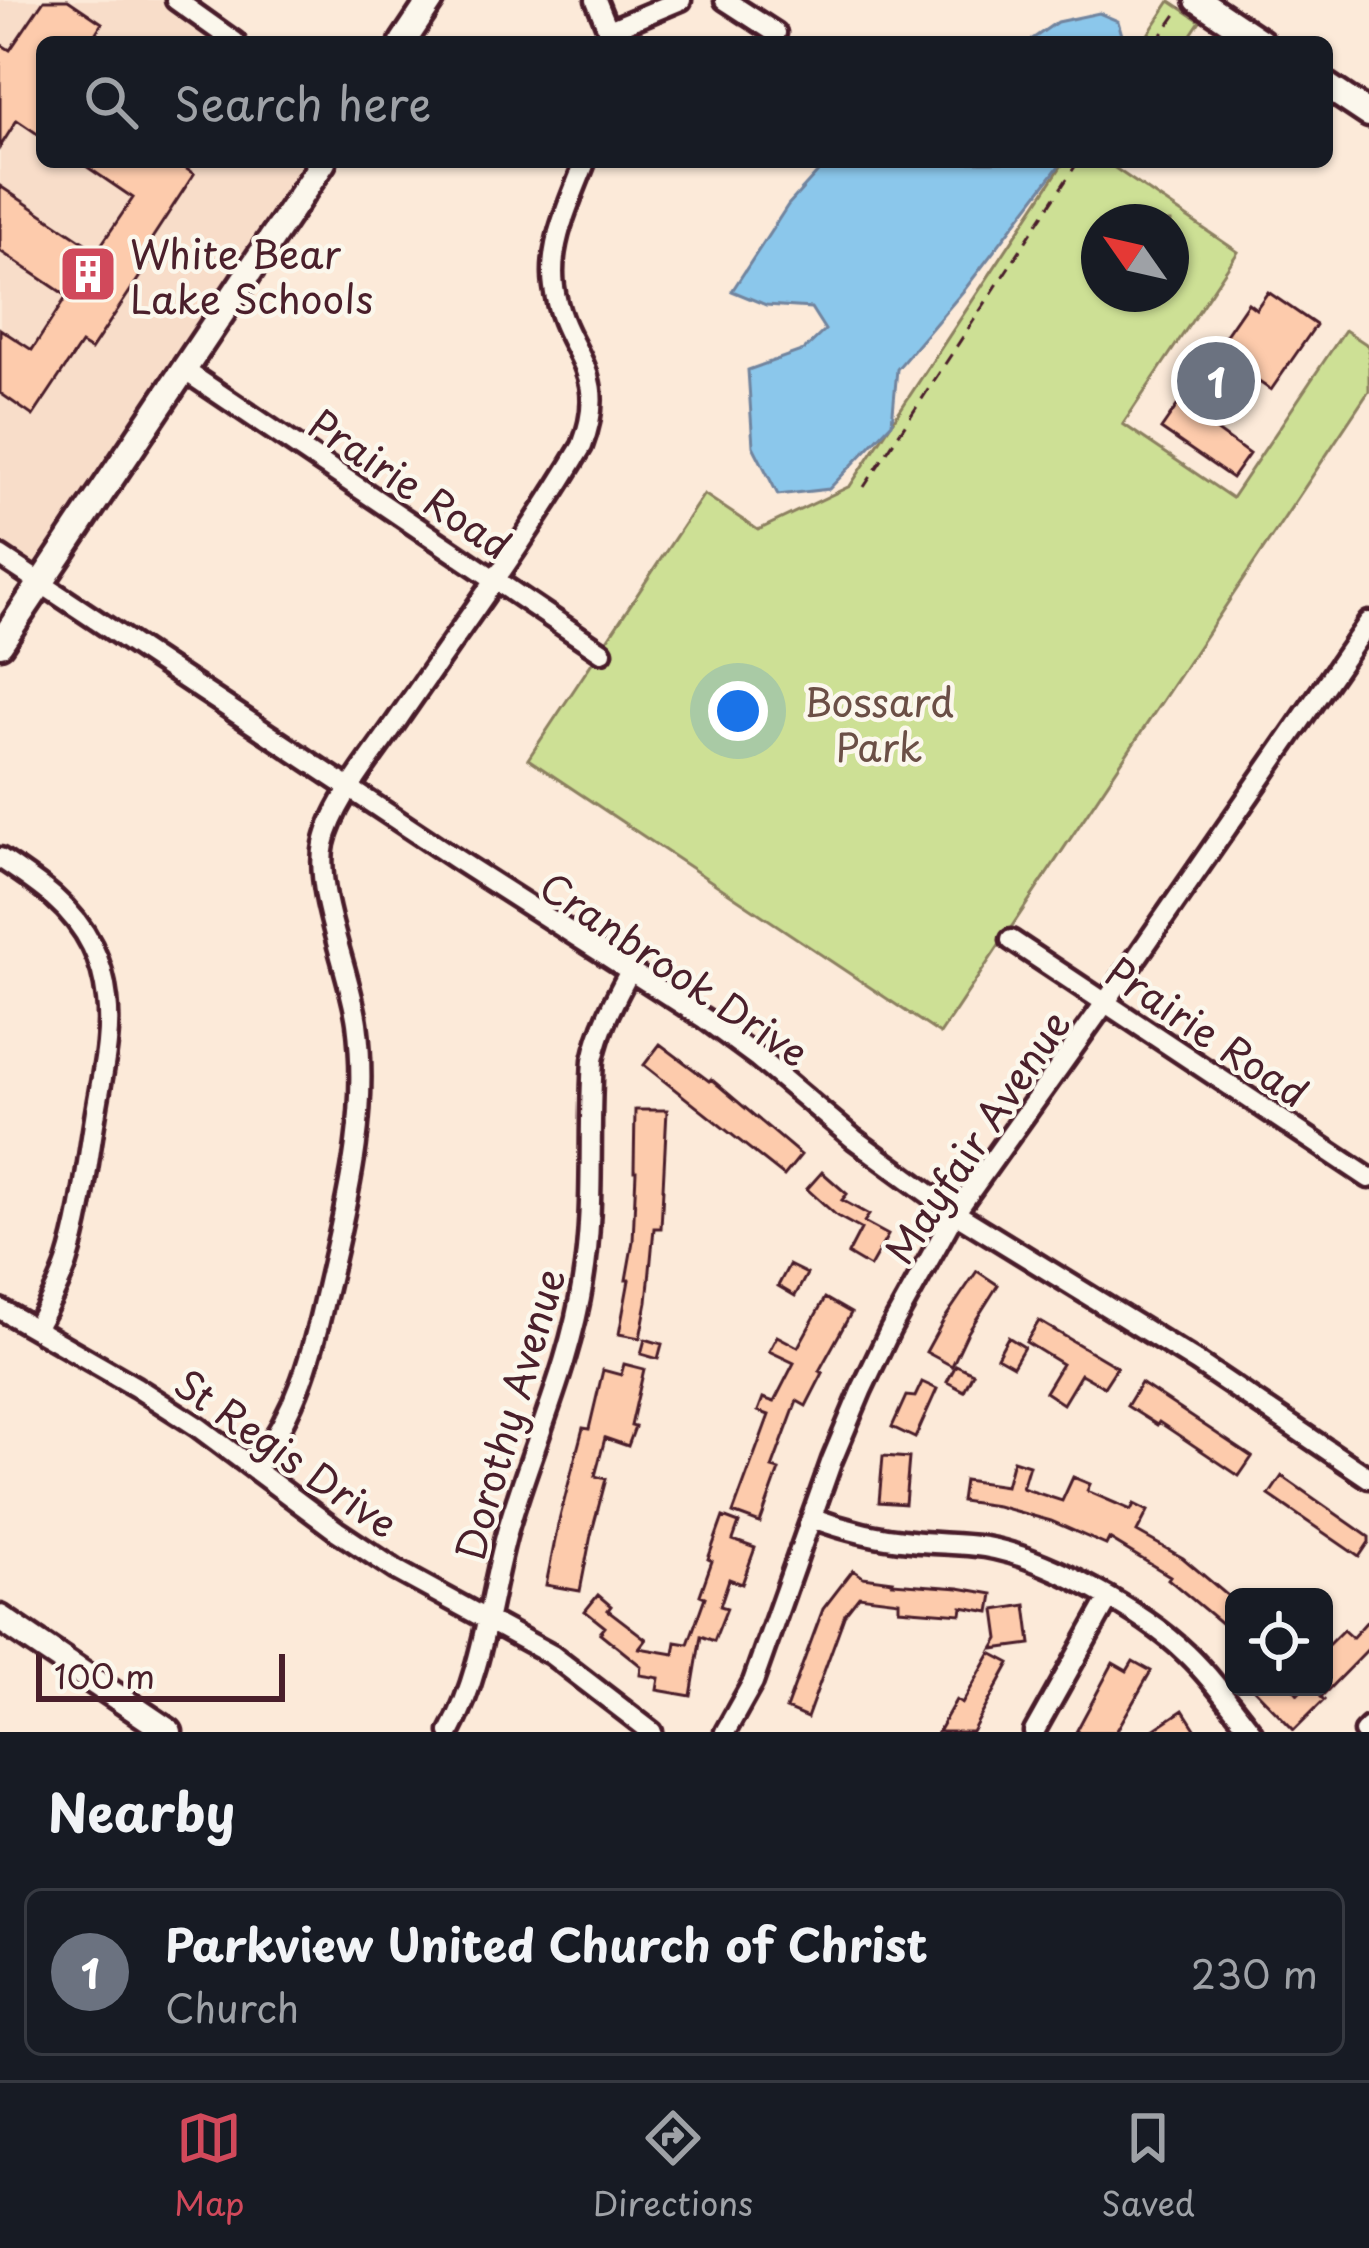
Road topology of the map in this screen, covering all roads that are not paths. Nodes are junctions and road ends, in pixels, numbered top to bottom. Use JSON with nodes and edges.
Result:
{"nodes":[{"id":1,"x":176,"y":0,"type":"edge"},
{"id":2,"x":431,"y":0,"type":"edge"},
{"id":3,"x":596,"y":0,"type":"edge"},
{"id":4,"x":681,"y":0,"type":"edge"},
{"id":5,"x":725,"y":0,"type":"edge"},
{"id":6,"x":1198,"y":0,"type":"edge"},
{"id":7,"x":776,"y":33,"type":"dead end"},
{"id":8,"x":227,"y":36,"type":"edge"},
{"id":9,"x":407,"y":36,"type":"edge"},
{"id":10,"x":610,"y":36,"type":"edge"},
{"id":11,"x":1252,"y":36,"type":"edge"},
{"id":12,"x":1333,"y":89,"type":"edge"},
{"id":13,"x":1365,"y":104,"type":"edge"},
{"id":14,"x":318,"y":168,"type":"edge"},
{"id":15,"x":583,"y":168,"type":"edge"},
{"id":16,"x":184,"y":370,"type":"junction"},
{"id":17,"x":0,"y":556,"type":"edge"},
{"id":18,"x":495,"y":579,"type":"junction"},
{"id":19,"x":40,"y":584,"type":"junction"},
{"id":20,"x":1369,"y":622,"type":"edge"},
{"id":21,"x":0,"y":644,"type":"edge"},
{"id":22,"x":602,"y":652,"type":"dead end"},
{"id":23,"x":350,"y":790,"type":"junction"},
{"id":24,"x":0,"y":858,"type":"edge"},
{"id":25,"x":1010,"y":940,"type":"dead end"},
{"id":26,"x":630,"y":971,"type":"junction"},
{"id":27,"x":1105,"y":1003,"type":"junction"},
{"id":28,"x":1366,"y":1170,"type":"edge"},
{"id":29,"x":955,"y":1213,"type":"junction"},
{"id":30,"x":0,"y":1309,"type":"edge"},
{"id":31,"x":35,"y":1329,"type":"junction"},
{"id":32,"x":254,"y":1469,"type":"junction"},
{"id":33,"x":1369,"y":1478,"type":"edge"},
{"id":34,"x":813,"y":1518,"type":"junction"},
{"id":35,"x":1108,"y":1598,"type":"junction"},
{"id":36,"x":0,"y":1618,"type":"edge"},
{"id":37,"x":487,"y":1620,"type":"junction"},
{"id":38,"x":169,"y":1732,"type":"edge"},
{"id":39,"x":451,"y":1732,"type":"edge"},
{"id":40,"x":652,"y":1732,"type":"edge"},
{"id":41,"x":725,"y":1732,"type":"edge"},
{"id":42,"x":1034,"y":1732,"type":"edge"},
{"id":43,"x":1252,"y":1732,"type":"edge"}],
"edges":[{"from":1,"to":8,"type":"street"},
{"from":2,"to":9,"type":"street"},
{"from":3,"to":10,"type":"street"},
{"from":4,"to":10,"type":"street"},
{"from":5,"to":7,"type":"street"},
{"from":6,"to":11,"type":"street"},
{"from":12,"to":13,"type":"street"},
{"from":14,"to":16,"type":"street"},
{"from":15,"to":18,"type":"street"},
{"from":16,"to":18,"type":"street","name":"Prairie Road"},
{"from":16,"to":19,"type":"street"},
{"from":17,"to":19,"type":"street","name":"Cranbrook Drive"},
{"from":18,"to":22,"type":"street","name":"Prairie Road"},
{"from":18,"to":23,"type":"street"},
{"from":19,"to":21,"type":"street"},
{"from":19,"to":23,"type":"street","name":"Cranbrook Drive"},
{"from":20,"to":27,"type":"street","name":"Mayfair Avenue"},
{"from":23,"to":26,"type":"street","name":"Cranbrook Drive"},
{"from":23,"to":32,"type":"street"},
{"from":24,"to":31,"type":"street"},
{"from":25,"to":27,"type":"street","name":"Prairie Road"},
{"from":26,"to":29,"type":"street","name":"Cranbrook Drive"},
{"from":26,"to":37,"type":"street","name":"Dorothy Avenue"},
{"from":27,"to":28,"type":"street","name":"Prairie Road"},
{"from":27,"to":29,"type":"street","name":"Mayfair Avenue"},
{"from":29,"to":33,"type":"street","name":"Cranbrook Drive"},
{"from":29,"to":34,"type":"street","name":"Mayfair Avenue"},
{"from":30,"to":31,"type":"street","name":"St Regis Drive"},
{"from":31,"to":32,"type":"street","name":"St Regis Drive"},
{"from":32,"to":37,"type":"street","name":"St Regis Drive"},
{"from":34,"to":35,"type":"street"},
{"from":34,"to":41,"type":"street","name":"Mayfair Avenue"},
{"from":35,"to":42,"type":"street"},
{"from":35,"to":43,"type":"street"},
{"from":36,"to":38,"type":"street"},
{"from":37,"to":39,"type":"street","name":"Dorothy Avenue"},
{"from":37,"to":40,"type":"street","name":"St Regis Drive"}]}
